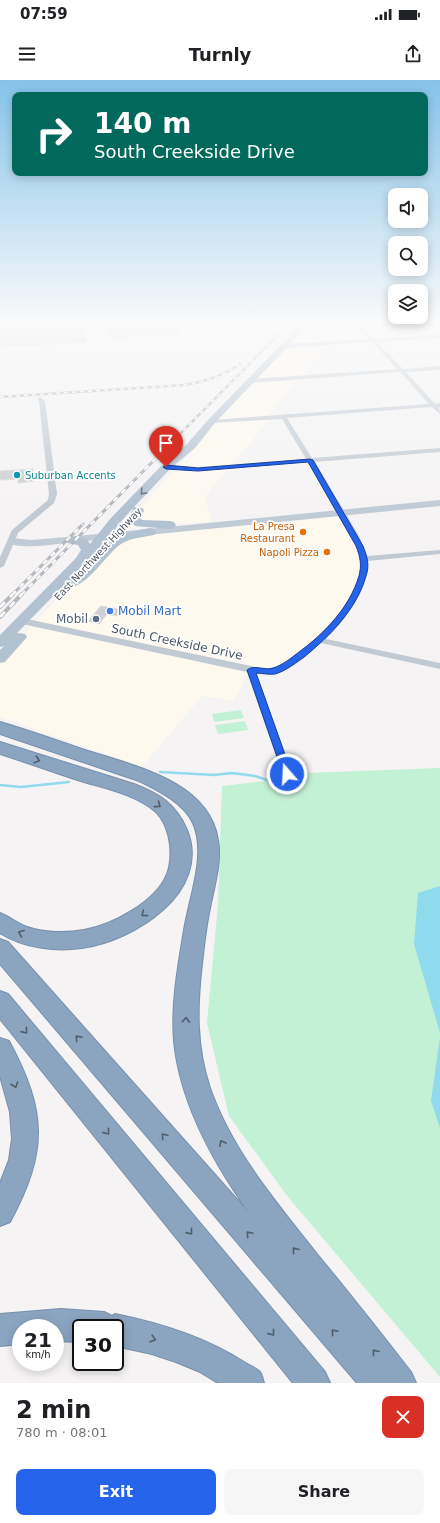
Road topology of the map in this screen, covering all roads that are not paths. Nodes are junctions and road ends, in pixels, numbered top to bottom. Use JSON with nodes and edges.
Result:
{"nodes":[{"id":1,"x":246,"y":385,"type":"edge"},
{"id":2,"x":416,"y":385,"type":"edge"},
{"id":3,"x":40,"y":399,"type":"dead end"},
{"id":4,"x":437,"y":405,"type":"edge"},
{"id":5,"x":440,"y":412,"type":"edge"},
{"id":6,"x":283,"y":416,"type":"junction"},
{"id":7,"x":211,"y":422,"type":"junction"},
{"id":8,"x":440,"y":450,"type":"edge"},
{"id":9,"x":310,"y":460,"type":"junction"},
{"id":10,"x":171,"y":468,"type":"junction"},
{"id":11,"x":440,"y":504,"type":"edge"},
{"id":12,"x":138,"y":510,"type":"junction"},
{"id":13,"x":342,"y":512,"type":"junction"},
{"id":14,"x":303,"y":516,"type":"junction"},
{"id":15,"x":170,"y":524,"type":"junction"},
{"id":16,"x":111,"y":532,"type":"junction"},
{"id":17,"x":150,"y":532,"type":"junction"},
{"id":18,"x":72,"y":540,"type":"junction"},
{"id":19,"x":12,"y":541,"type":"junction"},
{"id":20,"x":0,"y":542,"type":"edge"},
{"id":21,"x":440,"y":552,"type":"edge"},
{"id":22,"x":364,"y":559,"type":"junction"},
{"id":23,"x":81,"y":560,"type":"junction"},
{"id":24,"x":0,"y":566,"type":"edge"},
{"id":25,"x":71,"y":584,"type":"junction"},
{"id":26,"x":28,"y":622,"type":"junction"},
{"id":27,"x":320,"y":640,"type":"junction"},
{"id":28,"x":0,"y":643,"type":"edge"},
{"id":29,"x":0,"y":659,"type":"edge"},
{"id":30,"x":440,"y":666,"type":"edge"},
{"id":31,"x":251,"y":670,"type":"junction"},
{"id":32,"x":0,"y":728,"type":"edge"},
{"id":33,"x":0,"y":748,"type":"edge"},
{"id":34,"x":287,"y":774,"type":"dead end"},
{"id":35,"x":0,"y":922,"type":"edge"},
{"id":36,"x":0,"y":948,"type":"edge"},
{"id":37,"x":0,"y":1001,"type":"edge"},
{"id":38,"x":0,"y":1049,"type":"edge"},
{"id":39,"x":0,"y":1212,"type":"edge"},
{"id":40,"x":12,"y":1329,"type":"edge"},
{"id":41,"x":0,"y":1330,"type":"edge"},
{"id":42,"x":124,"y":1332,"type":"edge"},
{"id":43,"x":248,"y":1383,"type":"edge"},
{"id":44,"x":314,"y":1383,"type":"edge"},
{"id":45,"x":378,"y":1383,"type":"edge"},
{"id":46,"x":400,"y":1383,"type":"edge"}],
"edges":[{"from":1,"to":7,"type":"main road","name":"East Northwest Highway"},
{"from":2,"to":4,"type":"street"},
{"from":3,"to":19,"type":"street"},
{"from":4,"to":5,"type":"street"},
{"from":4,"to":6,"type":"street"},
{"from":6,"to":7,"type":"street"},
{"from":6,"to":9,"type":"street"},
{"from":7,"to":10,"type":"main road","name":"East Northwest Highway"},
{"from":8,"to":9,"type":"street"},
{"from":9,"to":10,"type":"street"},
{"from":9,"to":13,"type":"street"},
{"from":10,"to":12,"type":"main road","name":"East Northwest Highway"},
{"from":10,"to":16,"type":"main road","name":"East Northwest Highway","one_way":true},
{"from":11,"to":13,"type":"street"},
{"from":12,"to":15,"type":"main road"},
{"from":12,"to":16,"type":"main road","name":"East Northwest Highway"},
{"from":13,"to":14,"type":"street"},
{"from":13,"to":22,"type":"street"},
{"from":14,"to":15,"type":"street"},
{"from":14,"to":17,"type":"street"},
{"from":15,"to":16,"type":"street"},
{"from":16,"to":17,"type":"street"},
{"from":16,"to":18,"type":"street"},
{"from":16,"to":19,"type":"street"},
{"from":16,"to":23,"type":"main road","name":"East Northwest Highway"},
{"from":16,"to":25,"type":"main road","name":"East Northwest Highway"},
{"from":17,"to":25,"type":"main road"},
{"from":18,"to":19,"type":"street"},
{"from":18,"to":23,"type":"main road"},
{"from":19,"to":20,"type":"street"},
{"from":19,"to":24,"type":"street"},
{"from":21,"to":22,"type":"street"},
{"from":22,"to":27,"type":"street","name":"South Creekside Drive"},
{"from":23,"to":26,"type":"main road","name":"East Northwest Highway"},
{"from":25,"to":26,"type":"main road","name":"East Northwest Highway"},
{"from":26,"to":28,"type":"main road","name":"East Northwest Highway"},
{"from":26,"to":29,"type":"main road","name":"East Northwest Highway"},
{"from":26,"to":31,"type":"street","name":"South Creekside Drive"},
{"from":27,"to":30,"type":"street"},
{"from":27,"to":31,"type":"street","name":"South Creekside Drive"},
{"from":31,"to":34,"type":"street"},
{"from":46,"to":32,"type":"highway","one_way":true},
{"from":33,"to":35,"type":"highway","one_way":true},
{"from":45,"to":36,"type":"highway","one_way":true},
{"from":37,"to":44,"type":"highway","one_way":true},
{"from":38,"to":39,"type":"highway","one_way":true},
{"from":40,"to":41,"type":"highway"},
{"from":42,"to":43,"type":"highway","one_way":true}]}
